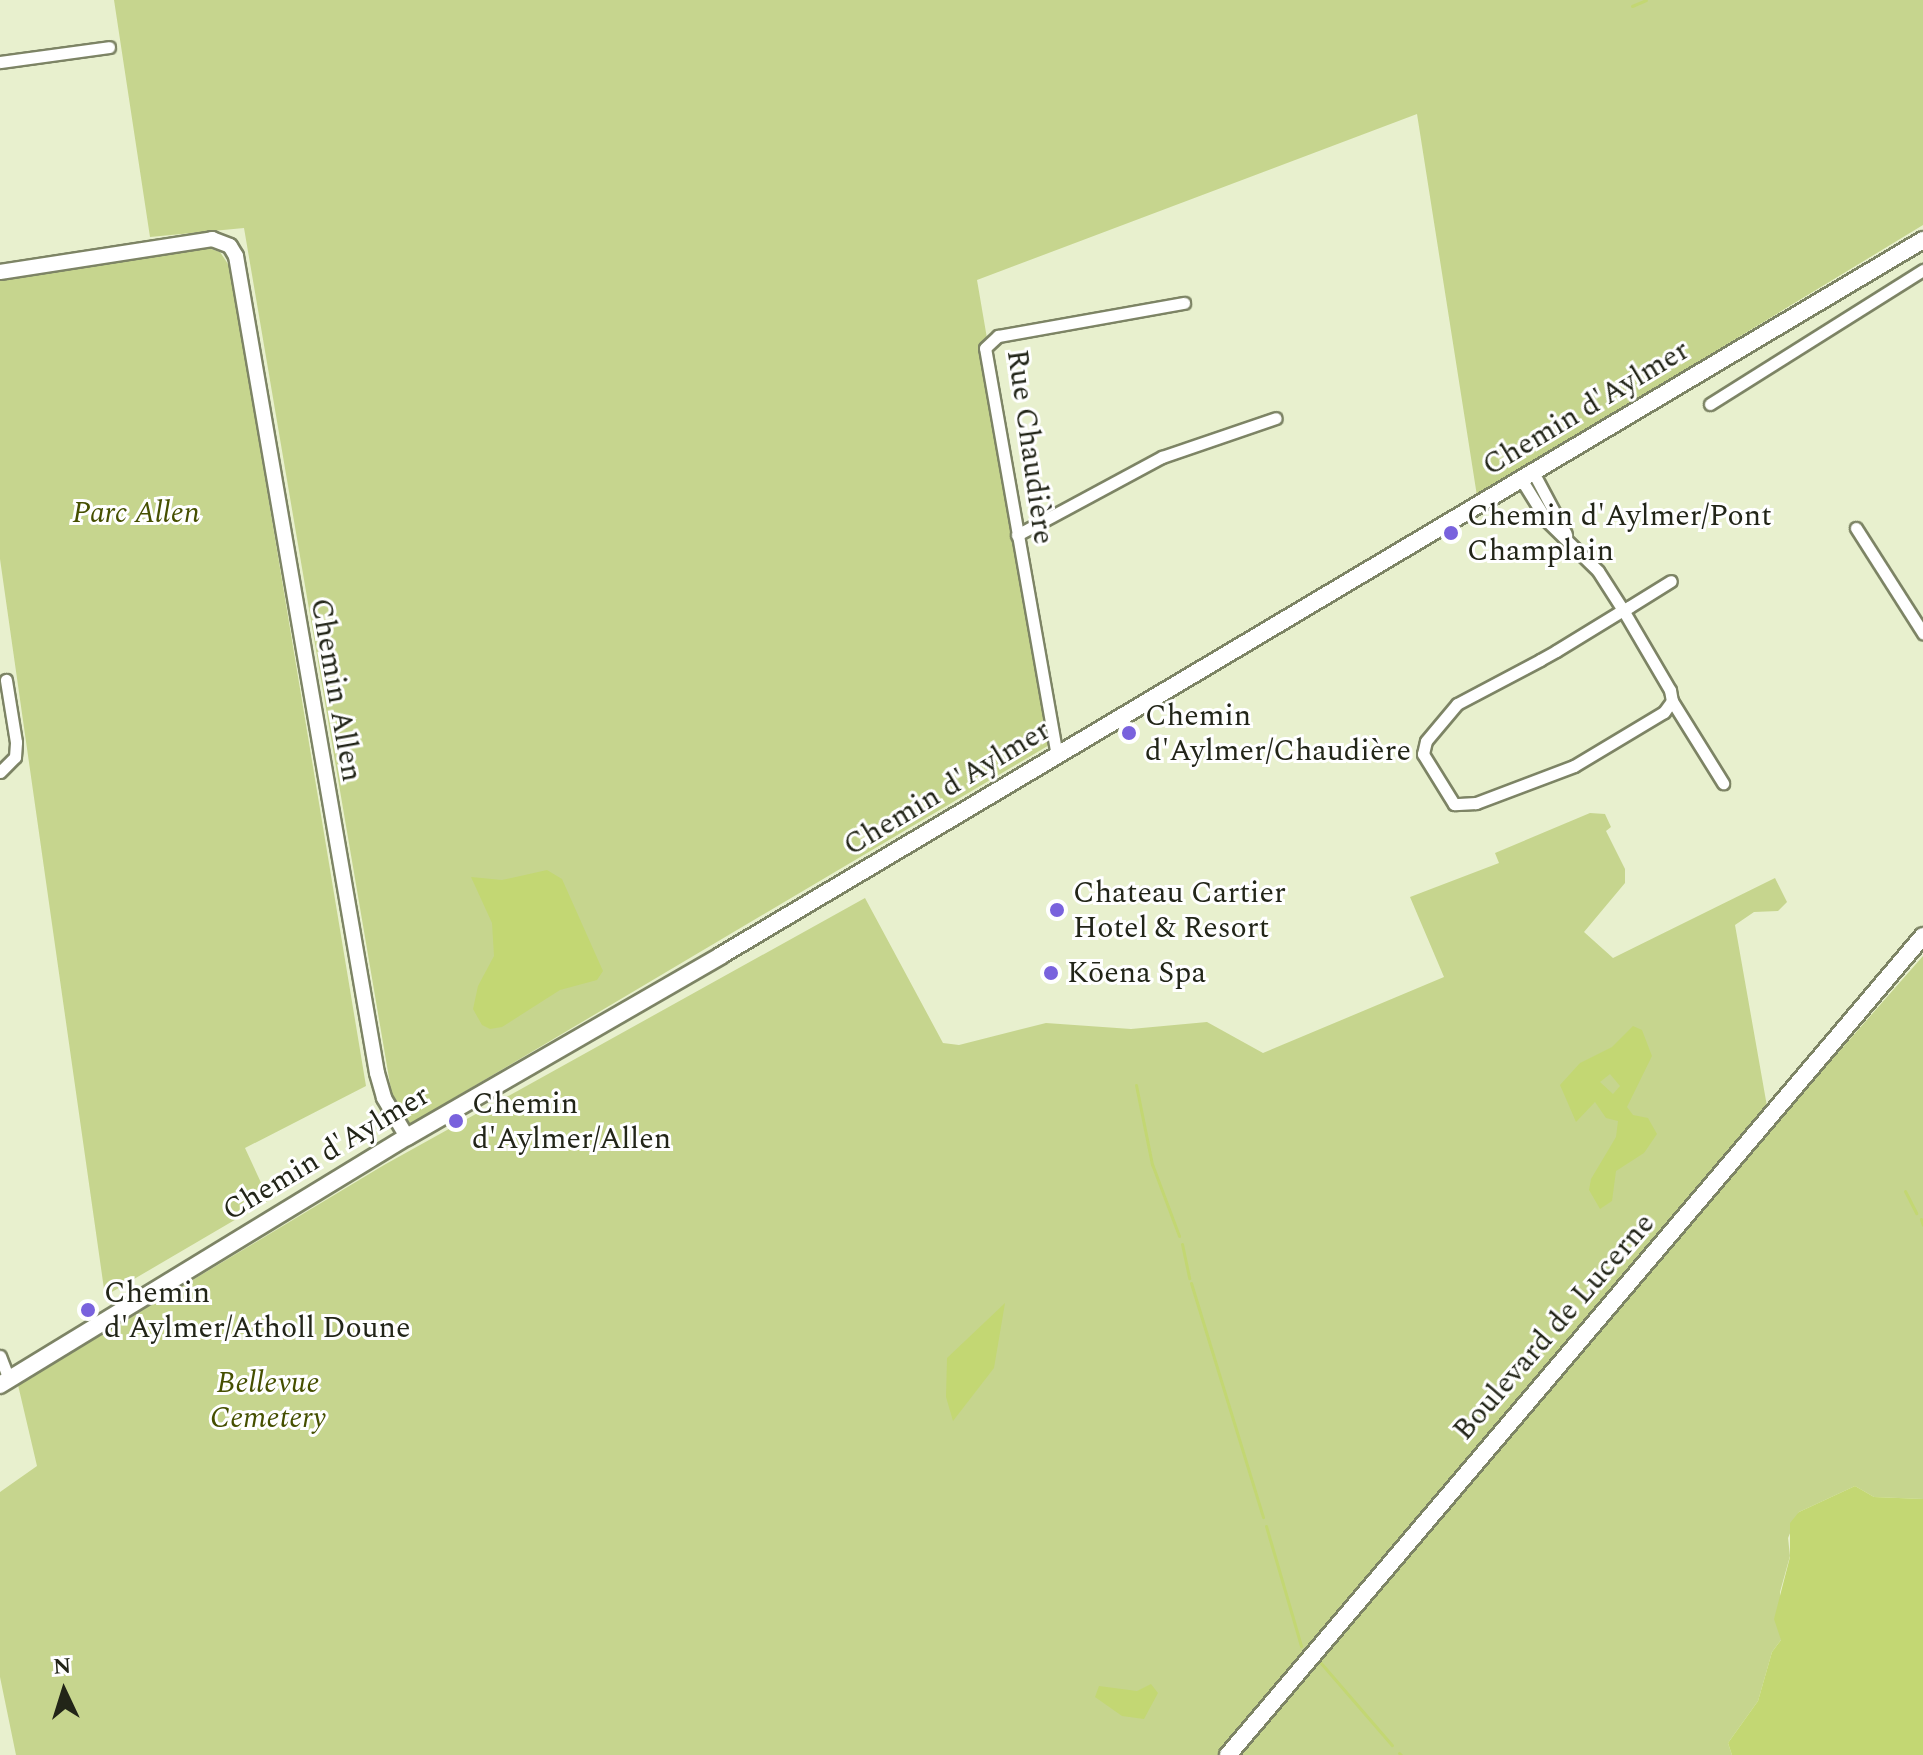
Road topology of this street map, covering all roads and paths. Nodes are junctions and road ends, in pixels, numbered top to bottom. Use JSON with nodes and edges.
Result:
{"nodes":[{"id":1,"x":109,"y":47,"type":"dead end"},
{"id":2,"x":0,"y":62,"type":"edge"},
{"id":3,"x":1923,"y":240,"type":"edge"},
{"id":4,"x":1923,"y":270,"type":"edge"},
{"id":5,"x":0,"y":272,"type":"edge"},
{"id":6,"x":1184,"y":303,"type":"dead end"},
{"id":7,"x":1710,"y":404,"type":"dead end"},
{"id":8,"x":1276,"y":418,"type":"dead end"},
{"id":9,"x":1527,"y":476,"type":"junction"},
{"id":10,"x":1856,"y":528,"type":"dead end"},
{"id":11,"x":1017,"y":535,"type":"junction"},
{"id":12,"x":1671,"y":581,"type":"dead end"},
{"id":13,"x":1623,"y":610,"type":"junction"},
{"id":14,"x":1923,"y":633,"type":"edge"},
{"id":15,"x":6,"y":680,"type":"dead end"},
{"id":16,"x":1672,"y":701,"type":"junction"},
{"id":17,"x":1057,"y":756,"type":"junction"},
{"id":18,"x":0,"y":772,"type":"edge"},
{"id":19,"x":1723,"y":783,"type":"dead end"},
{"id":20,"x":1923,"y":936,"type":"edge"},
{"id":21,"x":407,"y":1137,"type":"junction"},
{"id":22,"x":0,"y":1356,"type":"edge"},
{"id":23,"x":4,"y":1382,"type":"edge"},
{"id":24,"x":1228,"y":1755,"type":"edge"}],
"edges":[{"from":1,"to":2,"type":"street"},
{"from":3,"to":9,"type":"main road","name":"Chemin d'Aylmer"},
{"from":4,"to":7,"type":"street"},
{"from":5,"to":21,"type":"street","name":"Chemin Allen"},
{"from":6,"to":11,"type":"street","name":"Rue Chaudière"},
{"from":8,"to":11,"type":"street"},
{"from":9,"to":13,"type":"street"},
{"from":9,"to":17,"type":"main road","name":"Chemin d'Aylmer"},
{"from":10,"to":14,"type":"street"},
{"from":11,"to":17,"type":"street","name":"Rue Chaudière"},
{"from":12,"to":13,"type":"street"},
{"from":13,"to":16,"type":"street"},
{"from":13,"to":16,"type":"street"},
{"from":15,"to":18,"type":"street"},
{"from":16,"to":19,"type":"street"},
{"from":17,"to":21,"type":"main road","name":"Chemin d'Aylmer"},
{"from":20,"to":24,"type":"main road","name":"Boulevard de Lucerne"},
{"from":21,"to":23,"type":"main road","name":"Chemin d'Aylmer"},
{"from":22,"to":23,"type":"street"}]}
